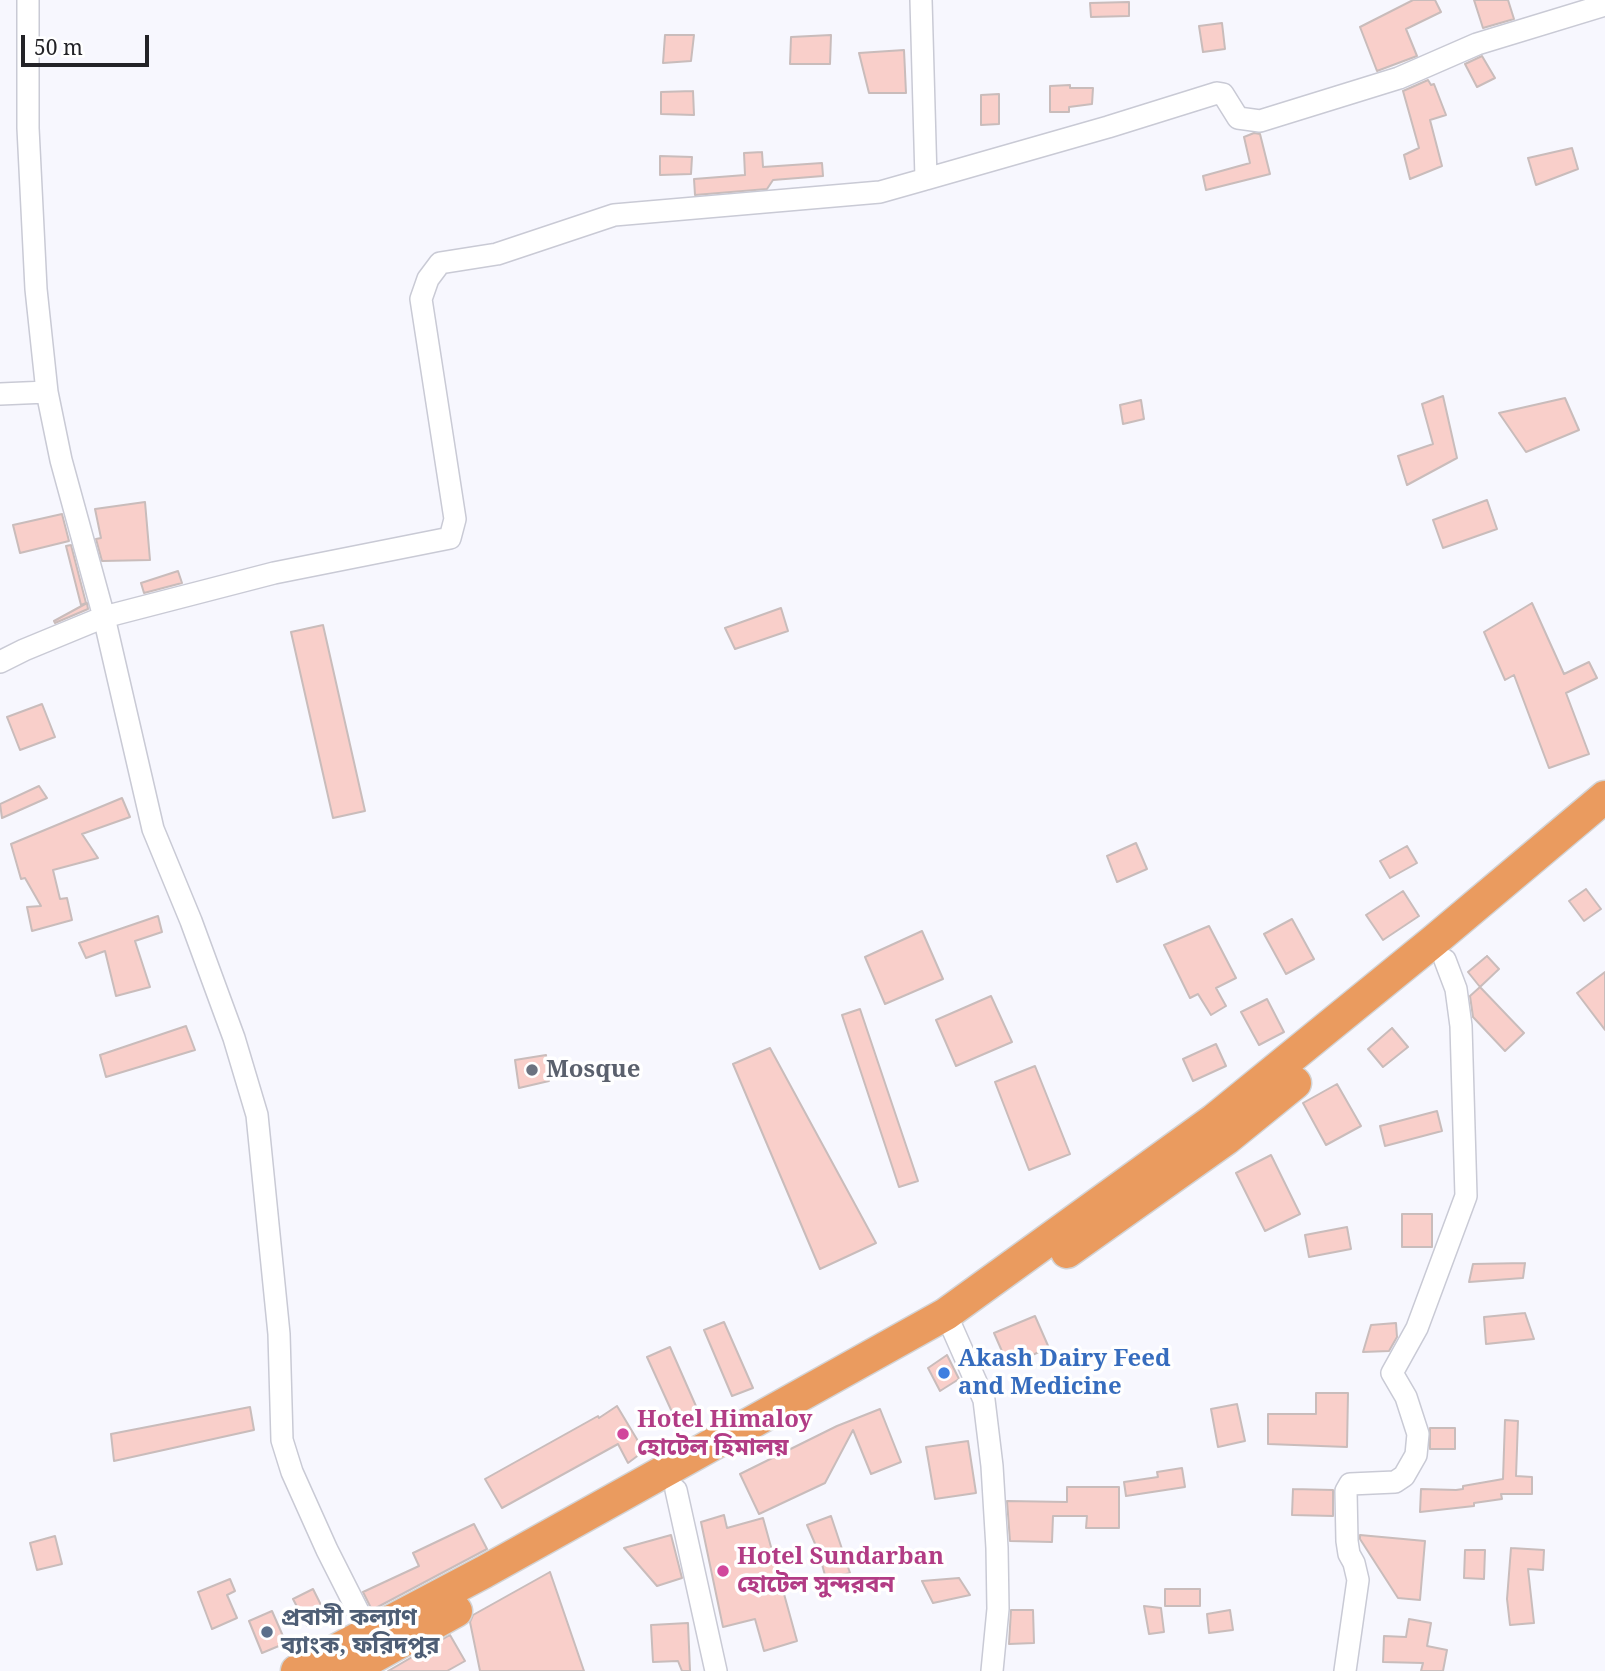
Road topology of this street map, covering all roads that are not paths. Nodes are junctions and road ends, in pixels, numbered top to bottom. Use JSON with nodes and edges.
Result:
{"nodes":[{"id":1,"x":28,"y":0,"type":"edge"},
{"id":2,"x":921,"y":0,"type":"edge"},
{"id":3,"x":1605,"y":5,"type":"edge"},
{"id":4,"x":926,"y":179,"type":"junction"},
{"id":5,"x":47,"y":392,"type":"junction"},
{"id":6,"x":0,"y":394,"type":"edge"},
{"id":7,"x":104,"y":617,"type":"junction"},
{"id":8,"x":0,"y":662,"type":"edge"},
{"id":9,"x":1605,"y":797,"type":"edge"},
{"id":10,"x":1585,"y":832,"type":"edge"},
{"id":11,"x":1445,"y":960,"type":"junction"},
{"id":12,"x":1220,"y":1130,"type":"junction"},
{"id":13,"x":950,"y":1323,"type":"junction"},
{"id":14,"x":811,"y":1403,"type":"junction"},
{"id":15,"x":676,"y":1490,"type":"junction"},
{"id":16,"x":488,"y":1581,"type":"junction"},
{"id":17,"x":369,"y":1633,"type":"junction"},
{"id":18,"x":298,"y":1671,"type":"edge"},
{"id":19,"x":348,"y":1671,"type":"edge"},
{"id":20,"x":716,"y":1671,"type":"edge"},
{"id":21,"x":992,"y":1671,"type":"edge"},
{"id":22,"x":1345,"y":1671,"type":"edge"}],
"edges":[{"from":1,"to":5,"type":"street"},
{"from":2,"to":4,"type":"street"},
{"from":3,"to":4,"type":"street"},
{"from":4,"to":7,"type":"street"},
{"from":5,"to":6,"type":"street"},
{"from":5,"to":7,"type":"street"},
{"from":7,"to":8,"type":"street"},
{"from":7,"to":17,"type":"street"},
{"from":9,"to":10,"type":"highway"},
{"from":10,"to":11,"type":"highway"},
{"from":10,"to":12,"type":"highway"},
{"from":11,"to":12,"type":"highway"},
{"from":11,"to":22,"type":"street"},
{"from":12,"to":13,"type":"highway"},
{"from":13,"to":14,"type":"highway"},
{"from":13,"to":21,"type":"street"},
{"from":14,"to":15,"type":"highway"},
{"from":14,"to":16,"type":"highway"},
{"from":15,"to":16,"type":"highway"},
{"from":15,"to":20,"type":"street"},
{"from":16,"to":17,"type":"highway"},
{"from":16,"to":19,"type":"highway"},
{"from":17,"to":18,"type":"highway"}]}
